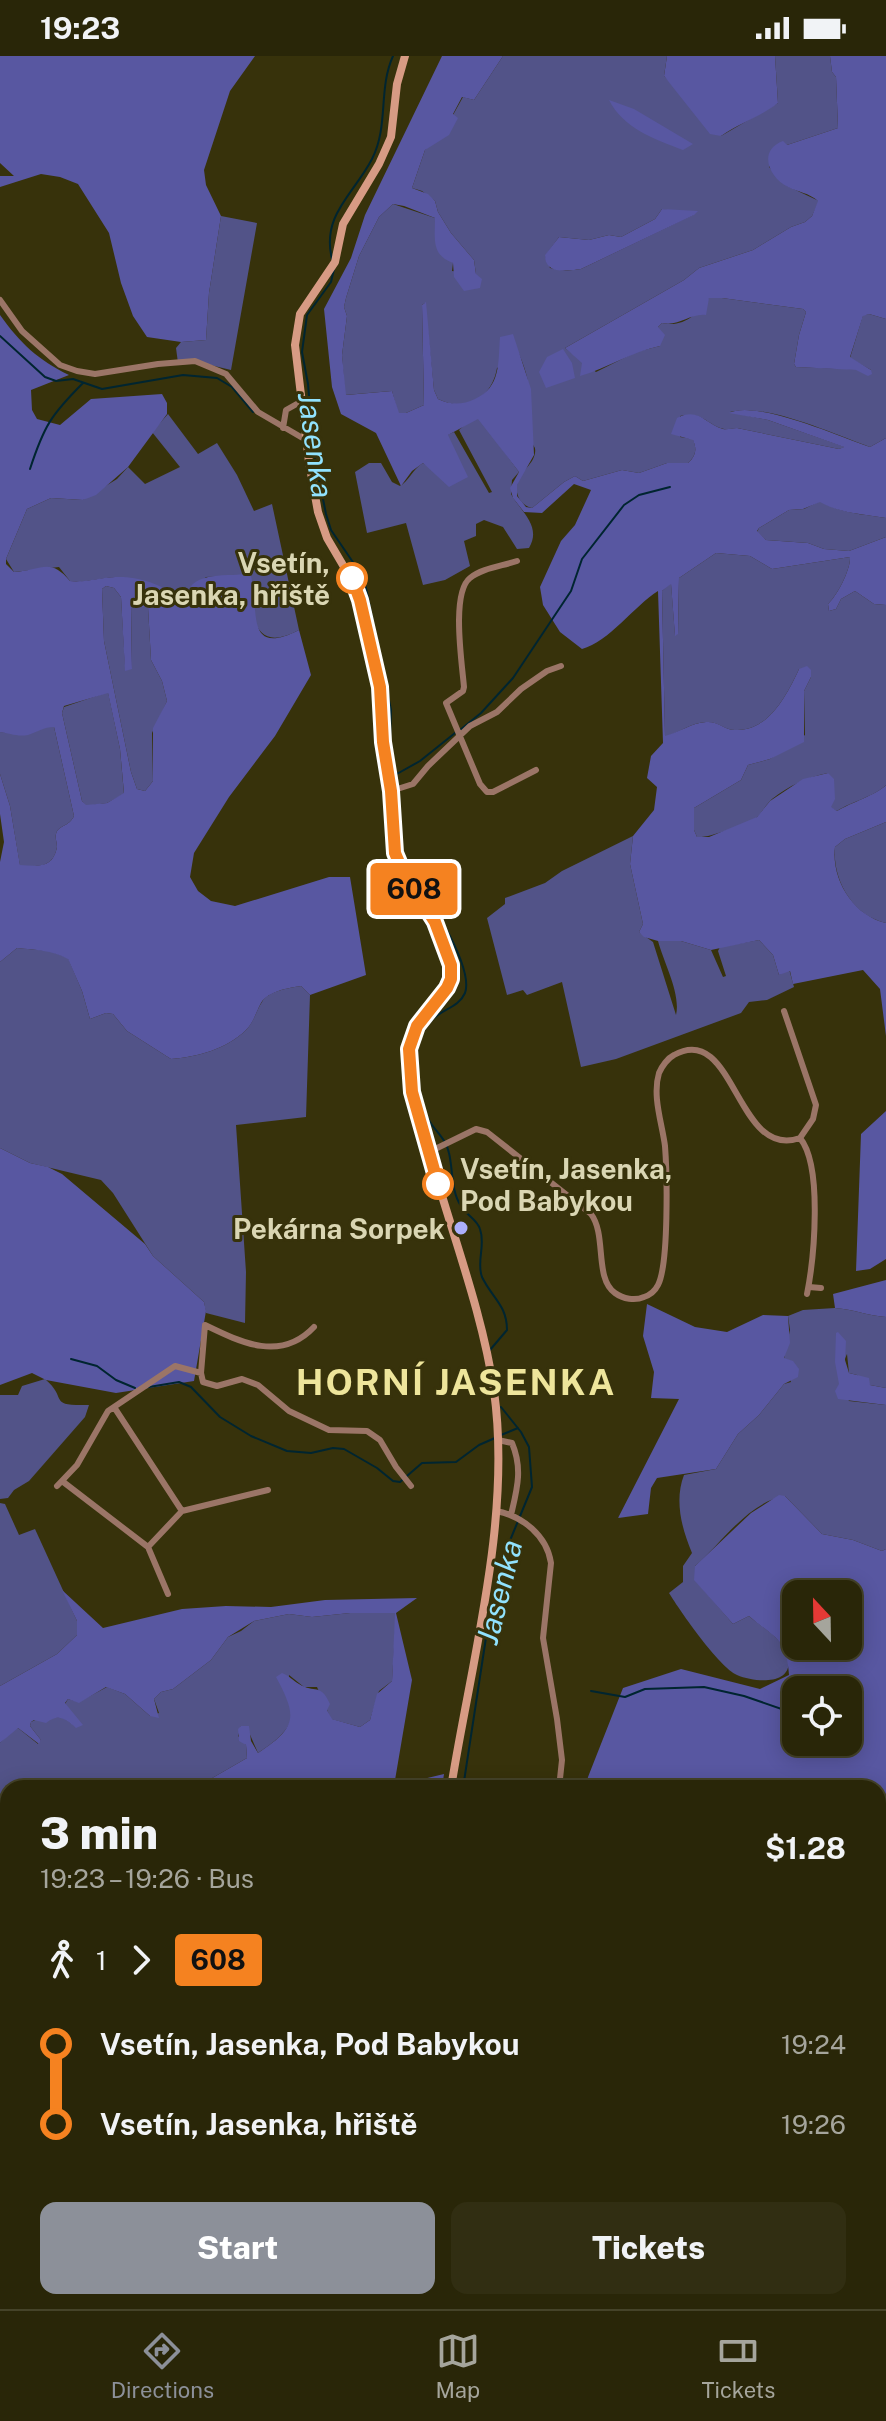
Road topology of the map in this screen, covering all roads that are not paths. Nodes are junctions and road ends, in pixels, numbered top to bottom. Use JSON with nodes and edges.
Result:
{"nodes":[{"id":1,"x":405,"y":56,"type":"edge"},
{"id":2,"x":0,"y":300,"type":"edge"},
{"id":3,"x":302,"y":401,"type":"junction"},
{"id":4,"x":283,"y":428,"type":"junction"},
{"id":5,"x":306,"y":440,"type":"junction"},
{"id":6,"x":517,"y":561,"type":"dead end"},
{"id":7,"x":561,"y":666,"type":"dead end"},
{"id":8,"x":460,"y":734,"type":"junction"},
{"id":9,"x":536,"y":770,"type":"dead end"},
{"id":10,"x":396,"y":790,"type":"junction"},
{"id":11,"x":784,"y":1011,"type":"dead end"},
{"id":12,"x":800,"y":1138,"type":"junction"},
{"id":13,"x":429,"y":1152,"type":"junction"},
{"id":14,"x":821,"y":1288,"type":"dead end"},
{"id":15,"x":314,"y":1327,"type":"dead end"},
{"id":16,"x":201,"y":1373,"type":"junction"},
{"id":17,"x":114,"y":1407,"type":"junction"},
{"id":18,"x":498,"y":1437,"type":"junction"},
{"id":19,"x":411,"y":1486,"type":"dead end"},
{"id":20,"x":268,"y":1490,"type":"dead end"},
{"id":21,"x":182,"y":1511,"type":"junction"},
{"id":22,"x":496,"y":1511,"type":"junction"},
{"id":23,"x":511,"y":1515,"type":"junction"},
{"id":24,"x":148,"y":1547,"type":"junction"},
{"id":25,"x":168,"y":1594,"type":"dead end"},
{"id":26,"x":452,"y":1780,"type":"edge"},
{"id":27,"x":560,"y":1780,"type":"edge"}],
"edges":[{"from":1,"to":3,"type":"street"},
{"from":2,"to":4,"type":"street"},
{"from":3,"to":4,"type":"street"},
{"from":3,"to":5,"type":"street"},
{"from":4,"to":5,"type":"street"},
{"from":5,"to":10,"type":"street"},
{"from":6,"to":8,"type":"street"},
{"from":7,"to":8,"type":"street"},
{"from":8,"to":9,"type":"street"},
{"from":8,"to":10,"type":"street"},
{"from":10,"to":13,"type":"street"},
{"from":11,"to":12,"type":"street"},
{"from":12,"to":13,"type":"street"},
{"from":12,"to":14,"type":"street"},
{"from":13,"to":18,"type":"street"},
{"from":15,"to":16,"type":"street"},
{"from":16,"to":17,"type":"street"},
{"from":16,"to":19,"type":"street"},
{"from":17,"to":21,"type":"street"},
{"from":17,"to":24,"type":"street"},
{"from":18,"to":22,"type":"street"},
{"from":18,"to":23,"type":"street"},
{"from":20,"to":21,"type":"street"},
{"from":21,"to":24,"type":"street"},
{"from":22,"to":23,"type":"street"},
{"from":22,"to":26,"type":"street"},
{"from":23,"to":27,"type":"street"},
{"from":24,"to":25,"type":"street"}]}
